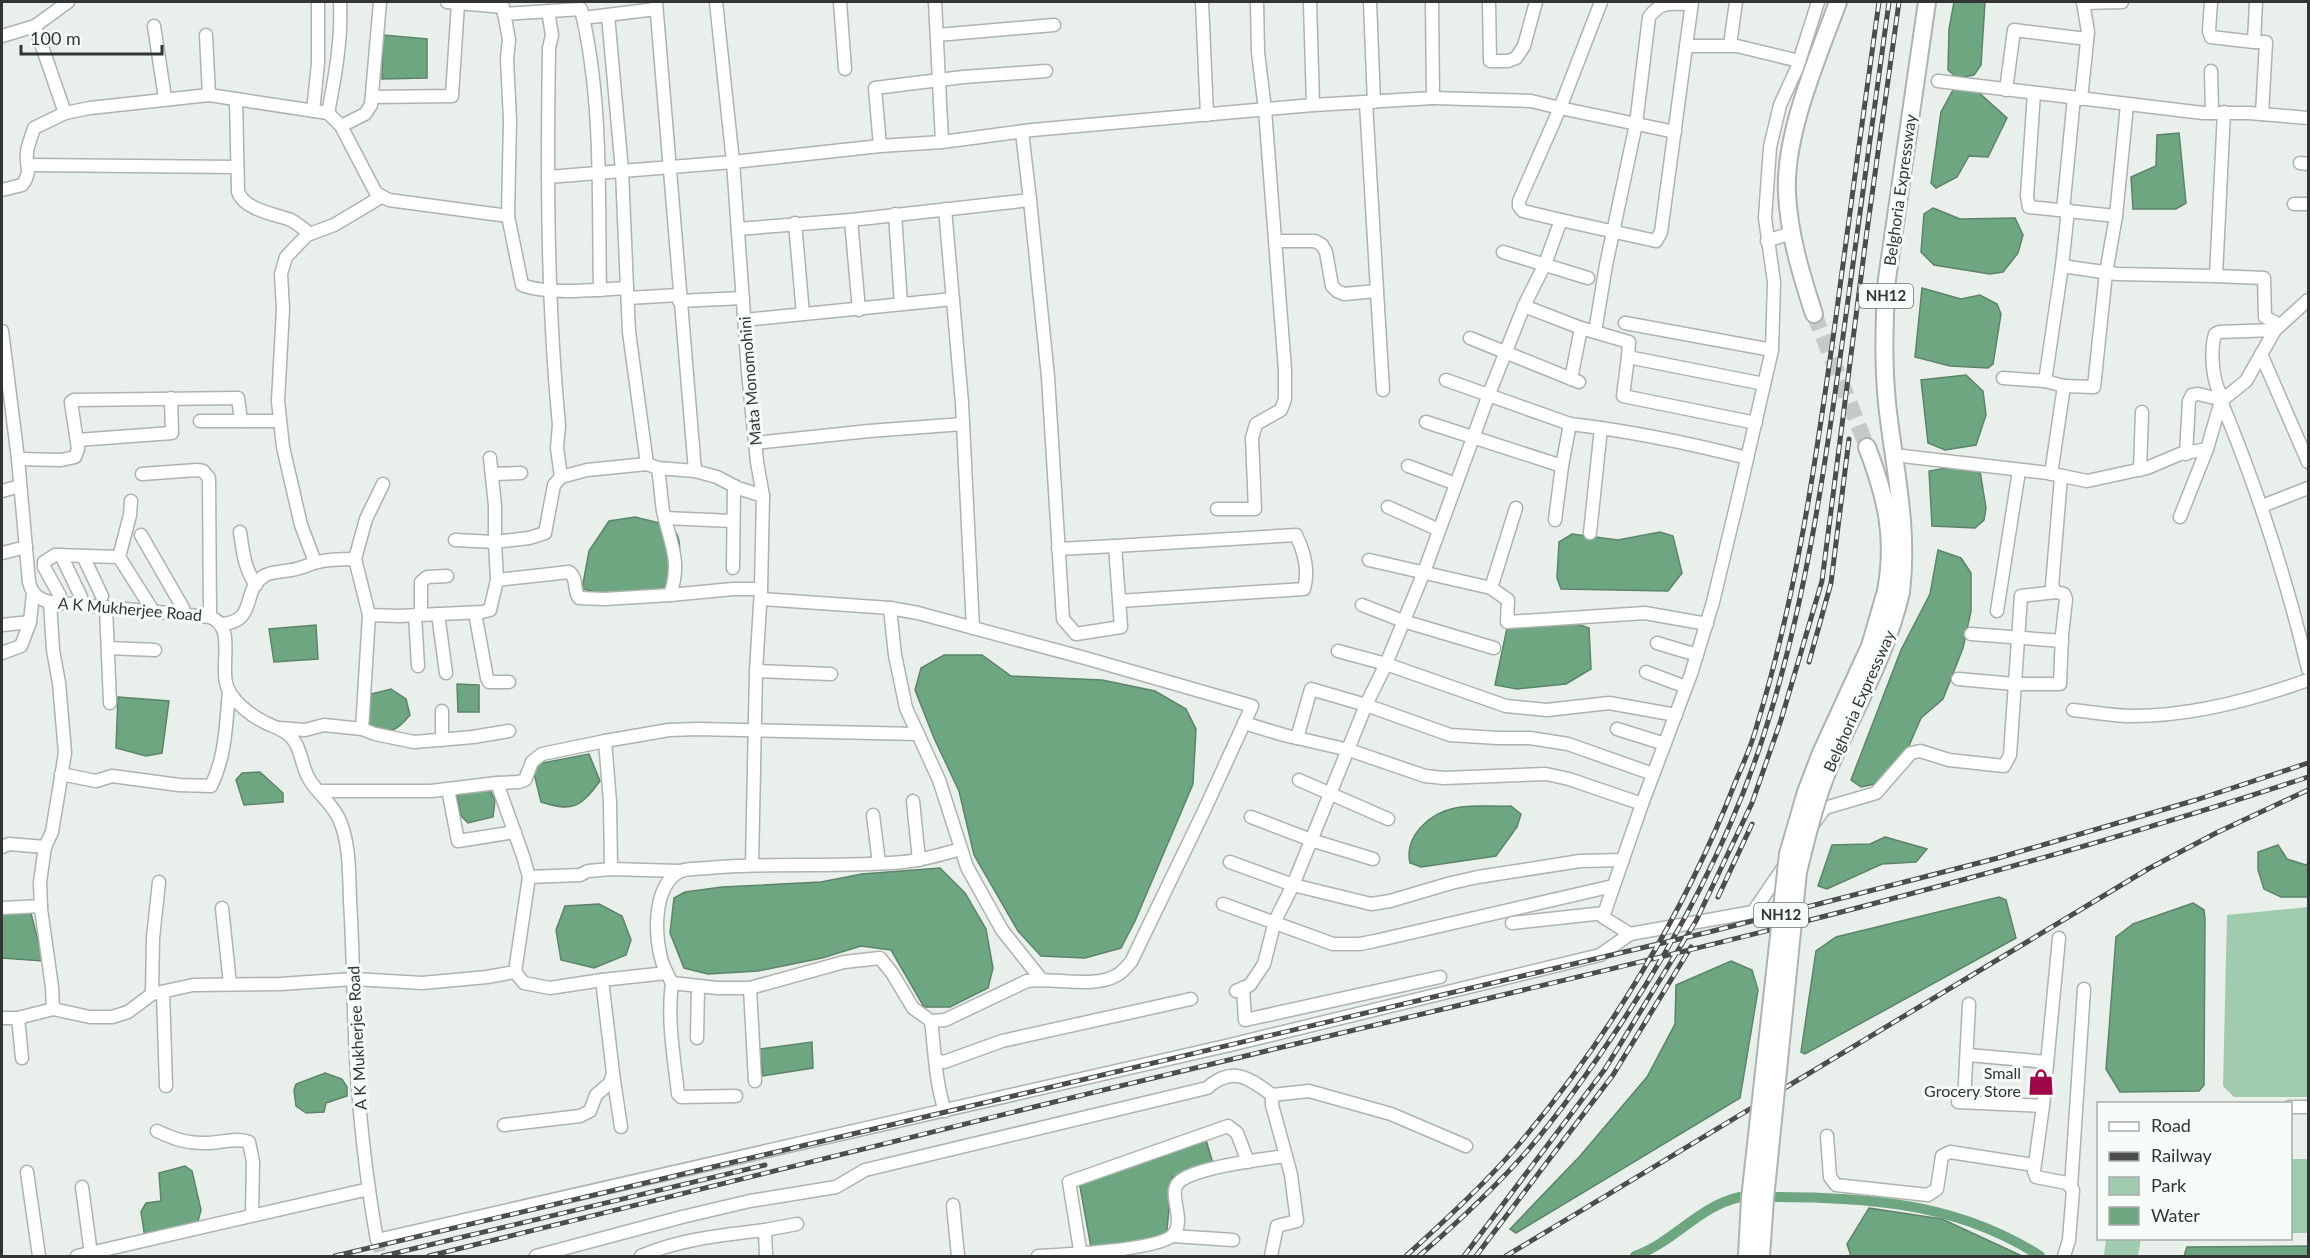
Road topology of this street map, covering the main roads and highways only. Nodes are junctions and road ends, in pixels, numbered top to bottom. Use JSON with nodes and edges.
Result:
{"nodes":[{"id":1,"x":1838,"y":2,"type":"edge"},
{"id":2,"x":1927,"y":2,"type":"edge"},
{"id":3,"x":1814,"y":314,"type":"tunnel mouth"},
{"id":4,"x":1867,"y":447,"type":"tunnel mouth"},
{"id":5,"x":1894,"y":591,"type":"junction"},
{"id":6,"x":1747,"y":1257,"type":"edge"},
{"id":7,"x":1761,"y":1257,"type":"edge"}],
"edges":[{"from":1,"to":3,"type":"highway"},
{"from":2,"to":5,"type":"highway","name":"Belghoria Expressway","number":"NH12"},
{"from":4,"to":5,"type":"highway","name":"Belghoria Expressway","number":"NH12"},
{"from":5,"to":6,"type":"highway","name":"Belghoria Expressway","number":"NH12","bridge":true},
{"from":5,"to":7,"type":"highway","name":"Belghoria Expressway","number":"NH12","bridge":true}]}
